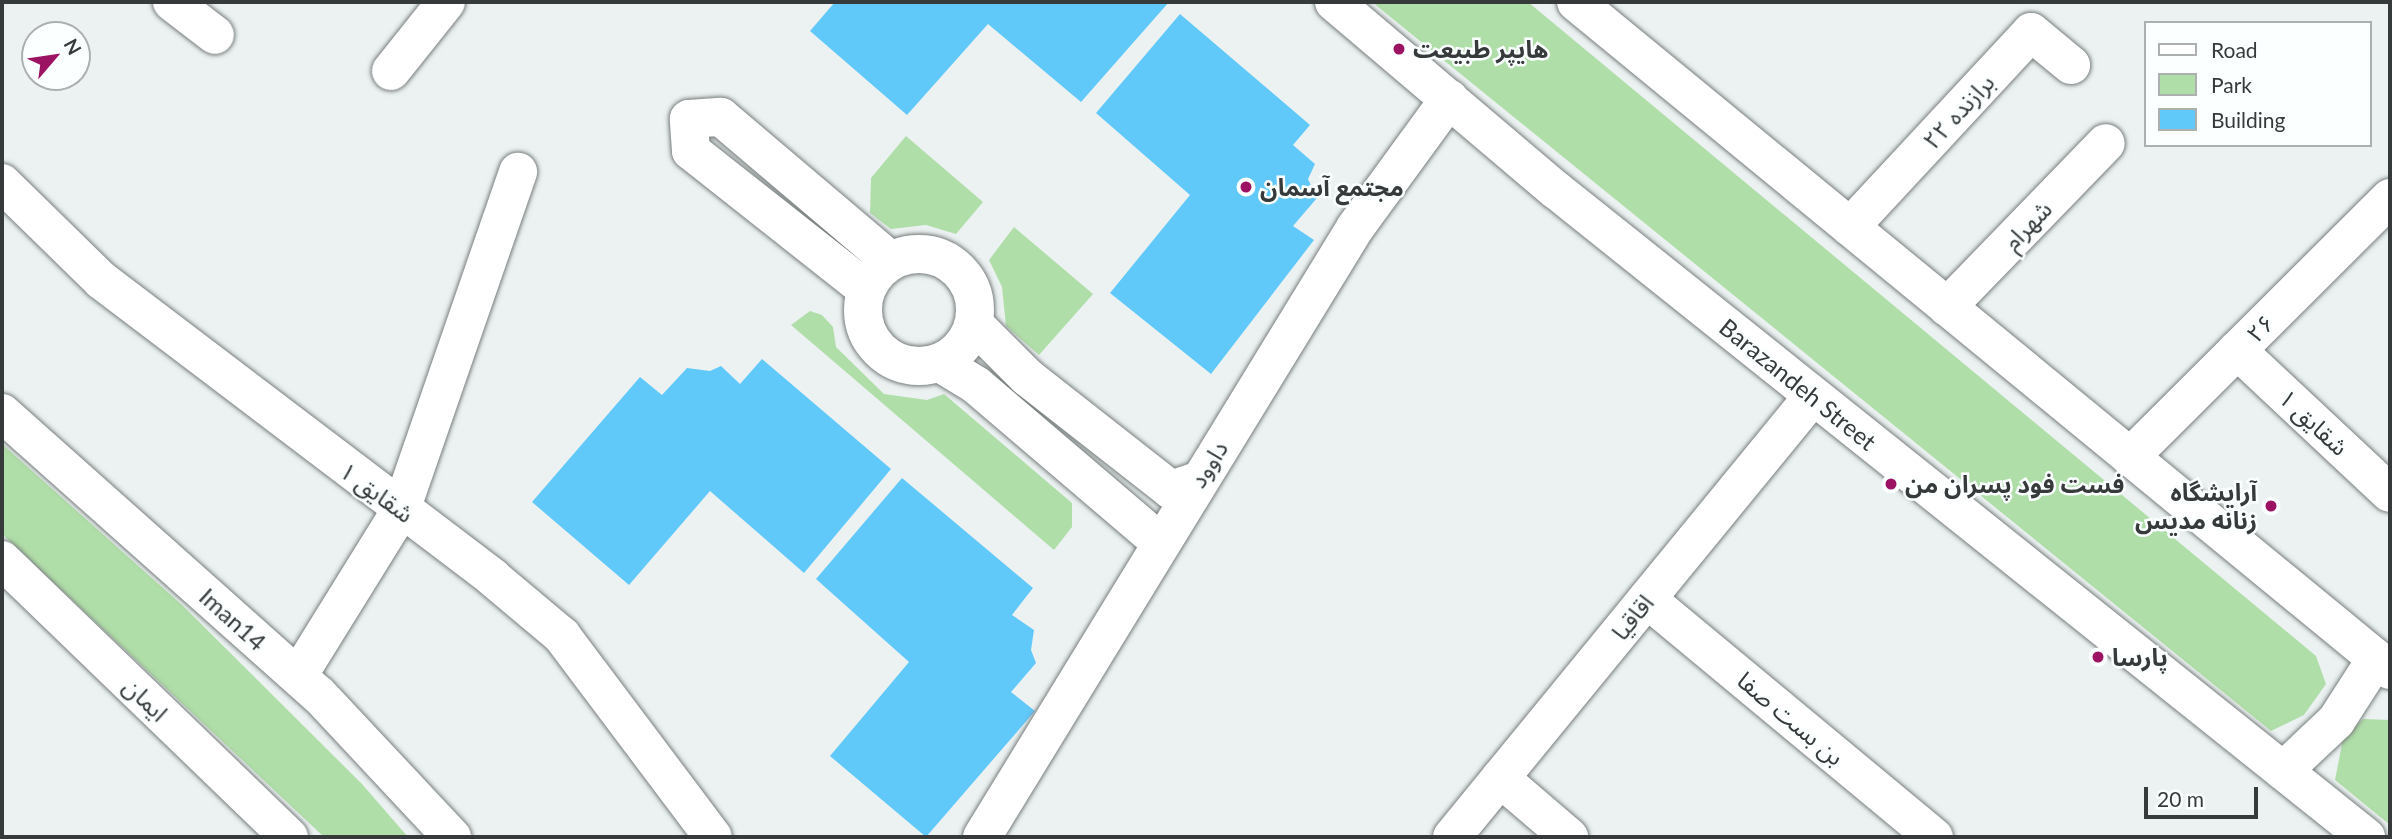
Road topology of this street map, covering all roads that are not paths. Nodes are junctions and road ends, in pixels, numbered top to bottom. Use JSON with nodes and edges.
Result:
{"nodes":[{"id":1,"x":172,"y":2,"type":"edge"},
{"id":2,"x":446,"y":2,"type":"edge"},
{"id":3,"x":1334,"y":2,"type":"edge"},
{"id":4,"x":1576,"y":2,"type":"edge"},
{"id":5,"x":215,"y":35,"type":"dead end"},
{"id":6,"x":2071,"y":65,"type":"dead end"},
{"id":7,"x":391,"y":71,"type":"dead end"},
{"id":8,"x":1449,"y":99,"type":"junction"},
{"id":9,"x":2106,"y":143,"type":"dead end"},
{"id":10,"x":518,"y":172,"type":"dead end"},
{"id":11,"x":2,"y":183,"type":"edge"},
{"id":12,"x":2390,"y":198,"type":"edge"},
{"id":13,"x":1850,"y":227,"type":"junction"},
{"id":14,"x":891,"y":261,"type":"junction"},
{"id":15,"x":866,"y":289,"type":"junction"},
{"id":16,"x":1947,"y":307,"type":"junction"},
{"id":17,"x":974,"y":324,"type":"junction"},
{"id":18,"x":2237,"y":351,"type":"junction"},
{"id":19,"x":940,"y":363,"type":"junction"},
{"id":20,"x":1813,"y":396,"type":"junction"},
{"id":21,"x":2,"y":413,"type":"edge"},
{"id":22,"x":2130,"y":457,"type":"junction"},
{"id":23,"x":1198,"y":481,"type":"junction"},
{"id":24,"x":2390,"y":493,"type":"edge"},
{"id":25,"x":401,"y":510,"type":"junction"},
{"id":26,"x":1160,"y":542,"type":"junction"},
{"id":27,"x":2,"y":560,"type":"edge"},
{"id":28,"x":1647,"y":599,"type":"junction"},
{"id":29,"x":2383,"y":665,"type":"edge"},
{"id":30,"x":298,"y":677,"type":"junction"},
{"id":31,"x":2283,"y":771,"type":"junction"},
{"id":32,"x":1500,"y":778,"type":"junction"},
{"id":33,"x":289,"y":837,"type":"edge"},
{"id":34,"x":452,"y":837,"type":"edge"},
{"id":35,"x":713,"y":837,"type":"edge"},
{"id":36,"x":982,"y":837,"type":"edge"},
{"id":37,"x":1452,"y":837,"type":"edge"},
{"id":38,"x":1569,"y":837,"type":"edge"},
{"id":39,"x":1934,"y":837,"type":"edge"},
{"id":40,"x":2366,"y":837,"type":"edge"}],
"edges":[{"from":1,"to":5,"type":"street"},
{"from":2,"to":7,"type":"street"},
{"from":3,"to":8,"type":"street","name":"Barazandeh Street"},
{"from":4,"to":13,"type":"street"},
{"from":6,"to":13,"type":"street","name":"برازنده ۲۲"},
{"from":8,"to":20,"type":"street","name":"Barazandeh Street"},
{"from":8,"to":23,"type":"street","name":"داوود"},
{"from":9,"to":16,"type":"street","name":"شهرام"},
{"from":10,"to":25,"type":"street"},
{"from":11,"to":25,"type":"street","name":"شقایق ۱"},
{"from":12,"to":18,"type":"street","name":"۲۶"},
{"from":13,"to":16,"type":"street"},
{"from":14,"to":15,"type":"street"},
{"from":14,"to":15,"type":"street"},
{"from":14,"to":17,"type":"street"},
{"from":15,"to":19,"type":"street"},
{"from":16,"to":22,"type":"street"},
{"from":17,"to":19,"type":"street"},
{"from":17,"to":23,"type":"street"},
{"from":18,"to":22,"type":"street","name":"۲۶"},
{"from":18,"to":24,"type":"street","name":"شقایق ۱"},
{"from":19,"to":26,"type":"street"},
{"from":20,"to":28,"type":"street","name":"اقاقیا"},
{"from":20,"to":31,"type":"street","name":"Barazandeh Street"},
{"from":21,"to":30,"type":"street","name":"Iman14"},
{"from":22,"to":29,"type":"street"},
{"from":23,"to":26,"type":"street","name":"داوود"},
{"from":25,"to":30,"type":"street"},
{"from":25,"to":35,"type":"street","name":"شقایق ۱"},
{"from":26,"to":36,"type":"street","name":"داوود"},
{"from":27,"to":33,"type":"street","name":"ایمان"},
{"from":28,"to":32,"type":"street","name":"اقاقیا"},
{"from":28,"to":39,"type":"street","name":"بن بست صفا"},
{"from":29,"to":31,"type":"street"},
{"from":30,"to":34,"type":"street","name":"Iman14"},
{"from":31,"to":40,"type":"street","name":"Barazandeh Street"},
{"from":32,"to":37,"type":"street","name":"اقاقیا"},
{"from":32,"to":38,"type":"street"}]}
